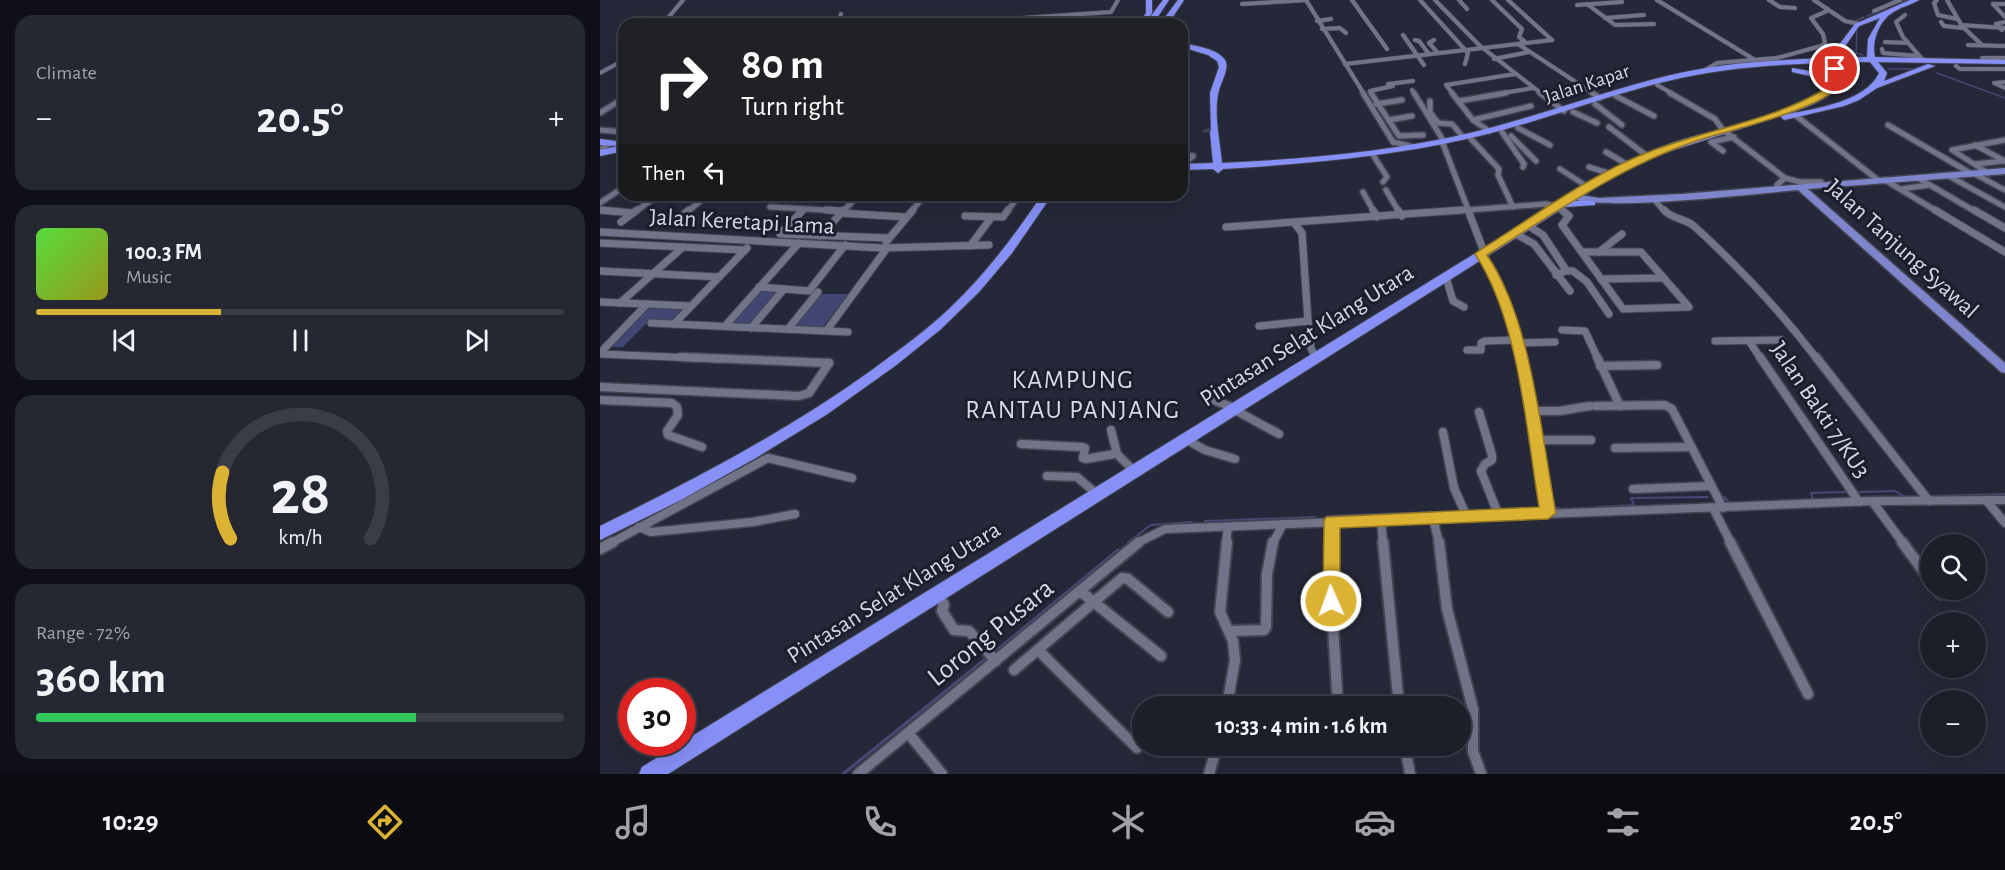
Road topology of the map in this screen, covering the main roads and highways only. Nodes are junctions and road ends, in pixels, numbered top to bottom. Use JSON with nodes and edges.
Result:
{"nodes":[{"id":1,"x":1149,"y":0,"type":"edge"},
{"id":2,"x":1157,"y":0,"type":"edge"},
{"id":3,"x":1166,"y":0,"type":"edge"},
{"id":4,"x":1172,"y":0,"type":"edge"},
{"id":5,"x":1181,"y":0,"type":"edge"},
{"id":6,"x":1915,"y":0,"type":"edge"},
{"id":7,"x":1890,"y":9,"type":"junction"},
{"id":8,"x":1155,"y":15,"type":"junction"},
{"id":9,"x":1146,"y":18,"type":"edge"},
{"id":10,"x":1153,"y":18,"type":"edge"},
{"id":11,"x":1160,"y":18,"type":"edge"},
{"id":12,"x":1168,"y":18,"type":"edge"},
{"id":13,"x":1860,"y":23,"type":"junction"},
{"id":14,"x":1876,"y":29,"type":"junction"},
{"id":15,"x":1851,"y":30,"type":"junction"},
{"id":16,"x":1188,"y":47,"type":"edge"},
{"id":17,"x":1870,"y":51,"type":"junction"},
{"id":18,"x":1188,"y":53,"type":"edge"},
{"id":19,"x":1833,"y":61,"type":"junction"},
{"id":20,"x":1899,"y":62,"type":"junction"},
{"id":21,"x":1876,"y":63,"type":"junction"},
{"id":22,"x":2005,"y":64,"type":"edge"},
{"id":23,"x":1810,"y":66,"type":"junction"},
{"id":24,"x":1931,"y":66,"type":"junction"},
{"id":25,"x":1795,"y":70,"type":"junction"},
{"id":26,"x":1875,"y":86,"type":"junction"},
{"id":27,"x":1833,"y":88,"type":"junction"},
{"id":28,"x":1597,"y":101,"type":"junction"},
{"id":29,"x":1801,"y":104,"type":"junction"},
{"id":30,"x":1815,"y":112,"type":"junction"},
{"id":31,"x":1759,"y":120,"type":"junction"},
{"id":32,"x":1520,"y":125,"type":"junction"},
{"id":33,"x":1211,"y":130,"type":"junction"},
{"id":34,"x":1467,"y":138,"type":"junction"},
{"id":35,"x":1443,"y":142,"type":"junction"},
{"id":36,"x":1212,"y":154,"type":"junction"},
{"id":37,"x":1252,"y":164,"type":"junction"},
{"id":38,"x":1188,"y":165,"type":"edge"},
{"id":39,"x":1188,"y":167,"type":"edge"},
{"id":40,"x":1214,"y":168,"type":"junction"},
{"id":41,"x":2004,"y":172,"type":"edge"},
{"id":42,"x":1881,"y":180,"type":"junction"},
{"id":43,"x":1843,"y":185,"type":"junction"},
{"id":44,"x":1803,"y":186,"type":"junction"},
{"id":45,"x":1775,"y":188,"type":"junction"},
{"id":46,"x":1572,"y":198,"type":"junction"},
{"id":47,"x":1034,"y":201,"type":"edge"},
{"id":48,"x":1042,"y":201,"type":"edge"},
{"id":49,"x":1593,"y":202,"type":"junction"},
{"id":50,"x":1827,"y":207,"type":"junction"},
{"id":51,"x":995,"y":254,"type":"junction"},
{"id":52,"x":2005,"y":359,"type":"edge"},
{"id":53,"x":2005,"y":369,"type":"edge"},
{"id":54,"x":600,"y":523,"type":"edge"},
{"id":55,"x":600,"y":533,"type":"edge"},
{"id":56,"x":649,"y":774,"type":"edge"}],
"edges":[{"from":1,"to":9,"type":"highway"},
{"from":2,"to":8,"type":"highway"},
{"from":3,"to":8,"type":"highway"},
{"from":4,"to":11,"type":"highway"},
{"from":5,"to":12,"type":"highway"},
{"from":6,"to":7,"type":"highway"},
{"from":7,"to":13,"type":"highway"},
{"from":7,"to":14,"type":"highway"},
{"from":8,"to":10,"type":"highway"},
{"from":13,"to":14,"type":"highway"},
{"from":13,"to":15,"type":"highway"},
{"from":14,"to":15,"type":"highway"},
{"from":14,"to":17,"type":"highway"},
{"from":15,"to":19,"type":"highway"},
{"from":16,"to":33,"type":"highway"},
{"from":17,"to":20,"type":"highway"},
{"from":17,"to":21,"type":"highway"},
{"from":18,"to":33,"type":"highway"},
{"from":19,"to":21,"type":"highway","name":"Jalan Kapar"},
{"from":19,"to":23,"type":"highway","name":"Jalan Kapar"},
{"from":19,"to":23,"type":"highway"},
{"from":19,"to":27,"type":"highway"},
{"from":20,"to":21,"type":"highway","name":"Jalan Kapar"},
{"from":20,"to":22,"type":"highway","name":"Jalan Kapar"},
{"from":20,"to":24,"type":"highway","name":"Jalan Kapar"},
{"from":21,"to":26,"type":"highway"},
{"from":22,"to":24,"type":"highway","name":"Jalan Kapar"},
{"from":23,"to":25,"type":"highway","name":"Jalan Kapar"},
{"from":23,"to":28,"type":"highway","name":"Jalan Kapar"},
{"from":24,"to":26,"type":"highway","name":"Pintasan Selat Klang Utara"},
{"from":25,"to":27,"type":"highway"},
{"from":25,"to":28,"type":"highway","name":"Jalan Kapar"},
{"from":26,"to":30,"type":"highway","name":"Pintasan Selat Klang Utara"},
{"from":27,"to":29,"type":"highway","name":"Pintasan Selat Klang Utara"},
{"from":28,"to":32,"type":"highway","name":"Jalan Kapar"},
{"from":29,"to":30,"type":"highway"},
{"from":29,"to":31,"type":"highway","name":"Pintasan Selat Klang Utara"},
{"from":30,"to":31,"type":"highway","name":"Pintasan Selat Klang Utara"},
{"from":31,"to":46,"type":"highway","name":"Pintasan Selat Klang Utara"},
{"from":32,"to":34,"type":"highway","name":"Jalan Kapar"},
{"from":32,"to":34,"type":"highway","name":"Jalan Kapar"},
{"from":33,"to":36,"type":"highway"},
{"from":34,"to":35,"type":"highway","name":"Jalan Kapar"},
{"from":35,"to":37,"type":"highway","name":"Jalan Kapar"},
{"from":35,"to":40,"type":"highway","name":"Jalan Kapar"},
{"from":36,"to":37,"type":"highway"},
{"from":36,"to":38,"type":"highway"},
{"from":36,"to":40,"type":"highway"},
{"from":37,"to":40,"type":"highway","name":"Jalan Kapar"},
{"from":39,"to":40,"type":"highway","name":"Jalan Kapar"},
{"from":41,"to":42,"type":"main road"},
{"from":42,"to":43,"type":"main road"},
{"from":42,"to":44,"type":"main road"},
{"from":43,"to":44,"type":"main road"},
{"from":43,"to":50,"type":"main road"},
{"from":44,"to":45,"type":"main road"},
{"from":44,"to":50,"type":"main road","name":"Jalan Tanjung Syawal"},
{"from":45,"to":49,"type":"main road"},
{"from":45,"to":50,"type":"main road"},
{"from":46,"to":49,"type":"highway"},
{"from":46,"to":49,"type":"highway"},
{"from":46,"to":56,"type":"highway","name":"Pintasan Selat Klang Utara"},
{"from":47,"to":51,"type":"highway"},
{"from":48,"to":51,"type":"highway"},
{"from":50,"to":52,"type":"main road","name":"Jalan Tanjung Syawal"},
{"from":50,"to":53,"type":"main road","name":"Jalan Tanjung Syawal"},
{"from":51,"to":54,"type":"highway"},
{"from":51,"to":55,"type":"highway"}]}
